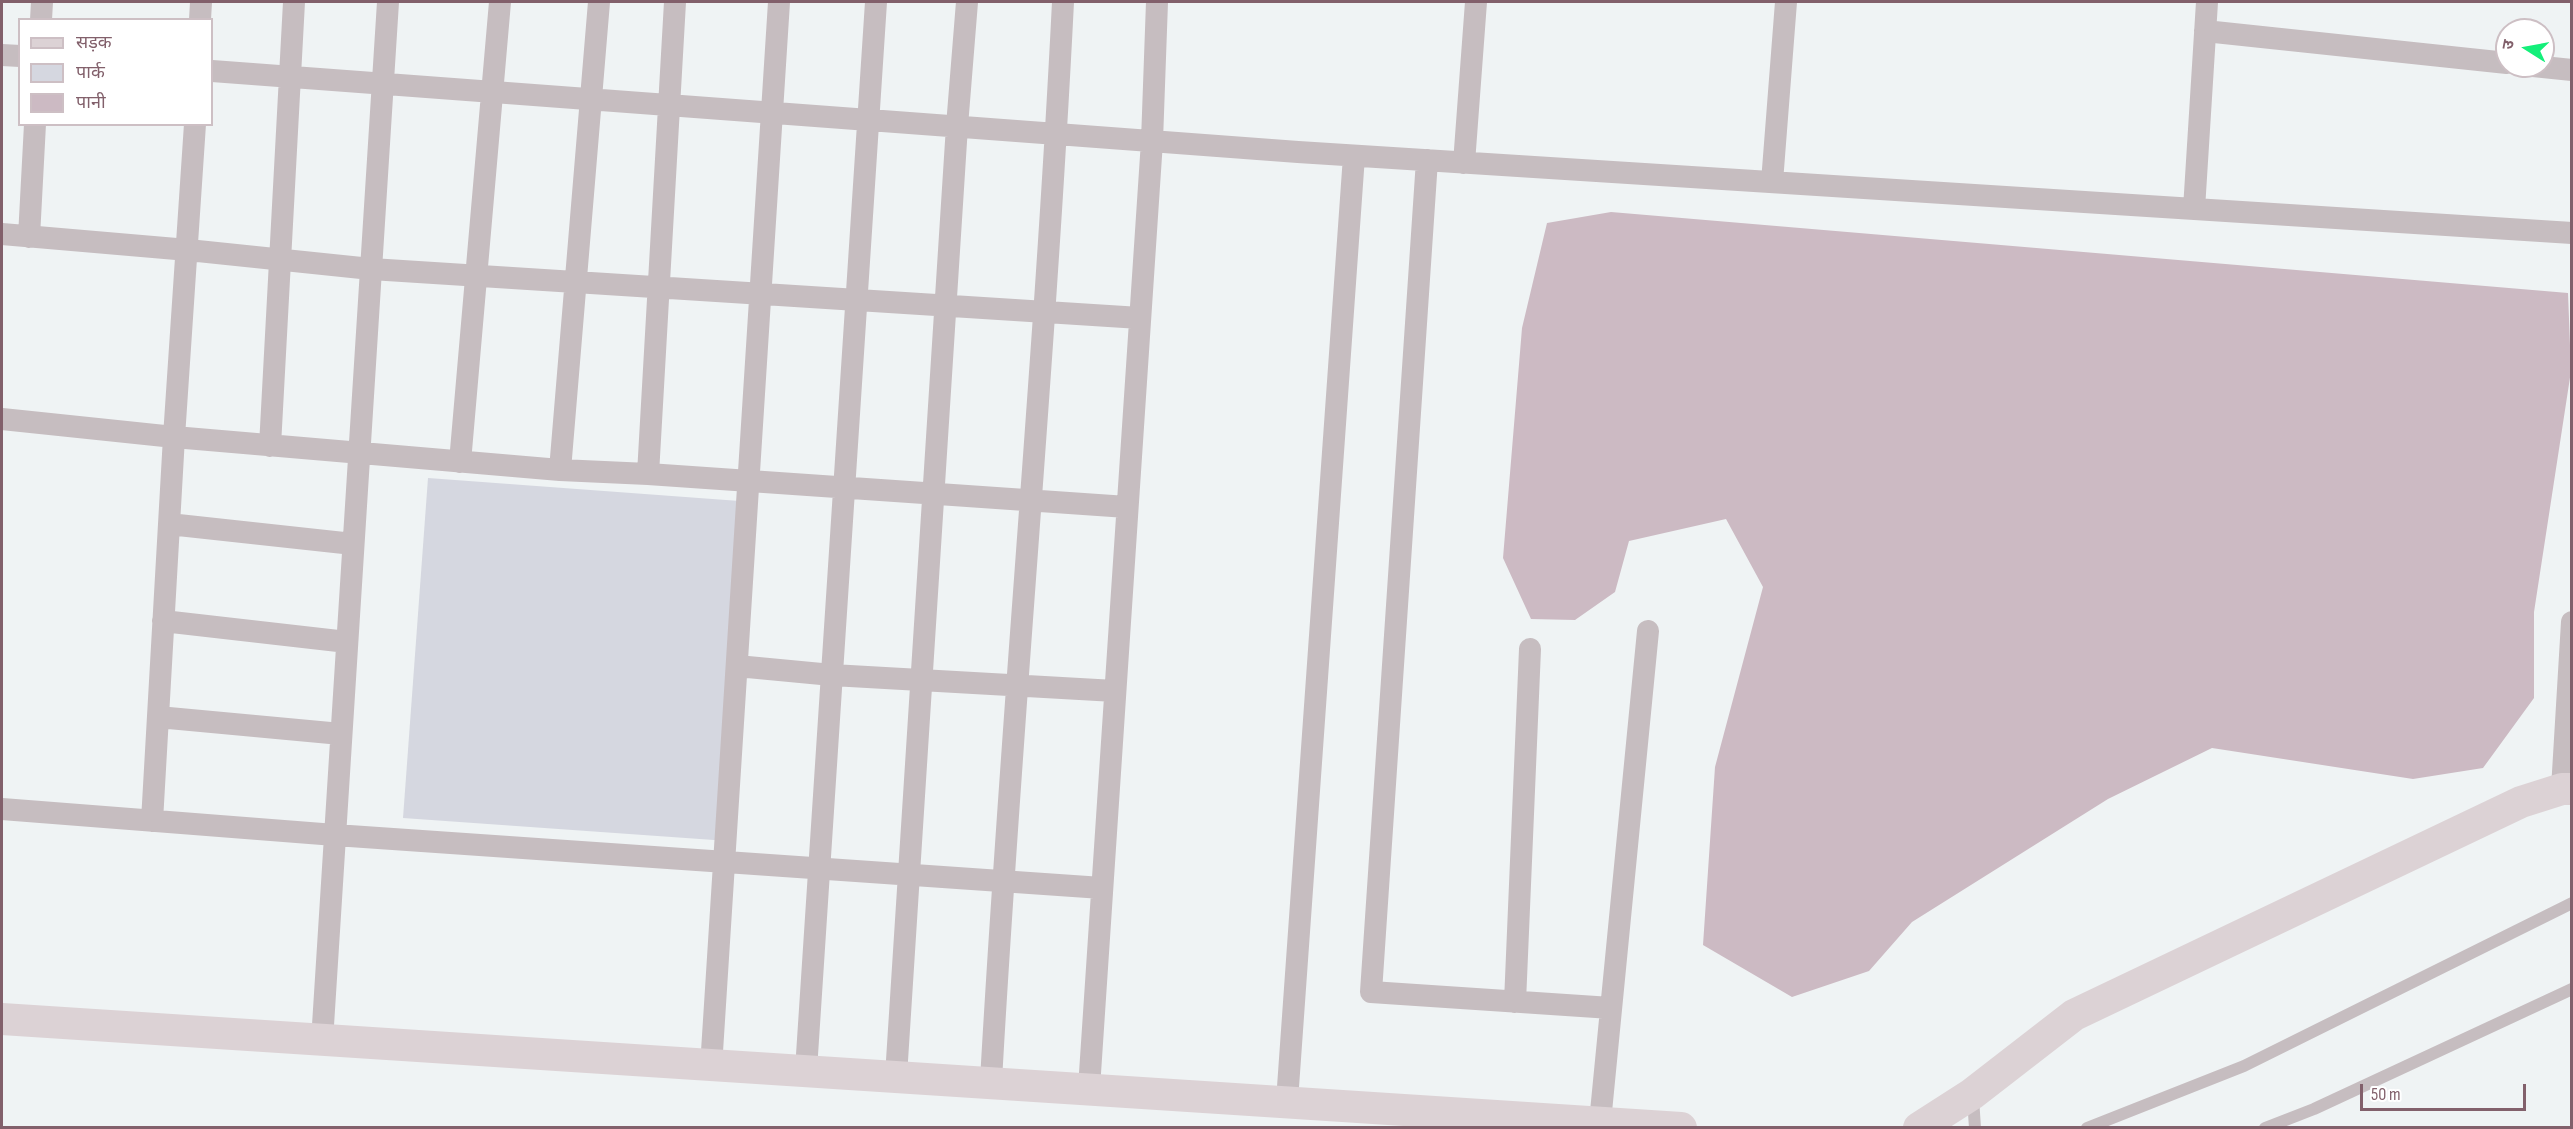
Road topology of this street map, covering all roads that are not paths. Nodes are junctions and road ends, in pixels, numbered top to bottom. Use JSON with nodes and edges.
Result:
{"nodes":[{"id":1,"x":42,"y":2,"type":"edge"},
{"id":2,"x":201,"y":2,"type":"edge"},
{"id":3,"x":294,"y":2,"type":"edge"},
{"id":4,"x":388,"y":2,"type":"edge"},
{"id":5,"x":500,"y":2,"type":"edge"},
{"id":6,"x":599,"y":2,"type":"edge"},
{"id":7,"x":675,"y":2,"type":"edge"},
{"id":8,"x":779,"y":2,"type":"edge"},
{"id":9,"x":876,"y":2,"type":"edge"},
{"id":10,"x":967,"y":2,"type":"edge"},
{"id":11,"x":1063,"y":2,"type":"edge"},
{"id":12,"x":1157,"y":2,"type":"edge"},
{"id":13,"x":1476,"y":2,"type":"edge"},
{"id":14,"x":1786,"y":2,"type":"edge"},
{"id":15,"x":2207,"y":2,"type":"edge"},
{"id":16,"x":41,"y":18,"type":"edge"},
{"id":17,"x":200,"y":18,"type":"edge"},
{"id":18,"x":2205,"y":31,"type":"junction"},
{"id":19,"x":2,"y":55,"type":"edge"},
{"id":20,"x":18,"y":56,"type":"edge"},
{"id":21,"x":2495,"y":62,"type":"edge"},
{"id":22,"x":2555,"y":68,"type":"edge"},
{"id":23,"x":2571,"y":70,"type":"edge"},
{"id":24,"x":213,"y":71,"type":"edge"},
{"id":25,"x":290,"y":77,"type":"junction"},
{"id":26,"x":383,"y":83,"type":"junction"},
{"id":27,"x":493,"y":91,"type":"junction"},
{"id":28,"x":591,"y":98,"type":"junction"},
{"id":29,"x":669,"y":104,"type":"junction"},
{"id":30,"x":772,"y":112,"type":"junction"},
{"id":31,"x":869,"y":119,"type":"junction"},
{"id":32,"x":35,"y":126,"type":"edge"},
{"id":33,"x":195,"y":126,"type":"edge"},
{"id":34,"x":957,"y":126,"type":"junction"},
{"id":35,"x":1056,"y":133,"type":"junction"},
{"id":36,"x":1152,"y":141,"type":"junction"},
{"id":37,"x":1354,"y":156,"type":"junction"},
{"id":38,"x":1427,"y":160,"type":"junction"},
{"id":39,"x":1464,"y":163,"type":"junction"},
{"id":40,"x":1773,"y":182,"type":"junction"},
{"id":41,"x":2193,"y":209,"type":"junction"},
{"id":42,"x":2571,"y":233,"type":"edge"},
{"id":43,"x":2,"y":234,"type":"edge"},
{"id":44,"x":29,"y":237,"type":"junction"},
{"id":45,"x":188,"y":250,"type":"junction"},
{"id":46,"x":279,"y":260,"type":"junction"},
{"id":47,"x":371,"y":269,"type":"junction"},
{"id":48,"x":477,"y":276,"type":"junction"},
{"id":49,"x":575,"y":282,"type":"junction"},
{"id":50,"x":659,"y":287,"type":"junction"},
{"id":51,"x":760,"y":294,"type":"junction"},
{"id":52,"x":857,"y":300,"type":"junction"},
{"id":53,"x":945,"y":306,"type":"junction"},
{"id":54,"x":1045,"y":312,"type":"junction"},
{"id":55,"x":1140,"y":318,"type":"junction"},
{"id":56,"x":2,"y":419,"type":"edge"},
{"id":57,"x":174,"y":437,"type":"junction"},
{"id":58,"x":270,"y":446,"type":"junction"},
{"id":59,"x":358,"y":454,"type":"junction"},
{"id":60,"x":460,"y":462,"type":"junction"},
{"id":61,"x":560,"y":471,"type":"junction"},
{"id":62,"x":648,"y":474,"type":"junction"},
{"id":63,"x":748,"y":480,"type":"junction"},
{"id":64,"x":845,"y":487,"type":"junction"},
{"id":65,"x":933,"y":493,"type":"junction"},
{"id":66,"x":1031,"y":500,"type":"junction"},
{"id":67,"x":1127,"y":507,"type":"junction"},
{"id":68,"x":169,"y":524,"type":"junction"},
{"id":69,"x":353,"y":544,"type":"junction"},
{"id":70,"x":163,"y":621,"type":"junction"},
{"id":71,"x":2571,"y":622,"type":"edge"},
{"id":72,"x":2571,"y":629,"type":"edge"},
{"id":73,"x":1648,"y":631,"type":"dead end"},
{"id":74,"x":347,"y":642,"type":"junction"},
{"id":75,"x":1530,"y":649,"type":"dead end"},
{"id":76,"x":737,"y":666,"type":"junction"},
{"id":77,"x":832,"y":675,"type":"junction"},
{"id":78,"x":921,"y":680,"type":"junction"},
{"id":79,"x":1017,"y":685,"type":"junction"},
{"id":80,"x":1115,"y":691,"type":"junction"},
{"id":81,"x":158,"y":717,"type":"junction"},
{"id":82,"x":341,"y":734,"type":"junction"},
{"id":83,"x":2567,"y":789,"type":"edge"},
{"id":84,"x":2,"y":809,"type":"edge"},
{"id":85,"x":152,"y":820,"type":"junction"},
{"id":86,"x":335,"y":835,"type":"junction"},
{"id":87,"x":724,"y":862,"type":"junction"},
{"id":88,"x":819,"y":868,"type":"junction"},
{"id":89,"x":909,"y":875,"type":"junction"},
{"id":90,"x":1002,"y":881,"type":"junction"},
{"id":91,"x":1102,"y":888,"type":"junction"},
{"id":92,"x":2571,"y":903,"type":"edge"},
{"id":93,"x":2571,"y":989,"type":"edge"},
{"id":94,"x":1515,"y":1002,"type":"junction"},
{"id":95,"x":1611,"y":1008,"type":"junction"},
{"id":96,"x":2,"y":1019,"type":"edge"},
{"id":97,"x":322,"y":1041,"type":"junction"},
{"id":98,"x":711,"y":1067,"type":"junction"},
{"id":99,"x":806,"y":1070,"type":"junction"},
{"id":100,"x":896,"y":1076,"type":"junction"},
{"id":101,"x":990,"y":1081,"type":"junction"},
{"id":102,"x":1089,"y":1088,"type":"junction"},
{"id":103,"x":1972,"y":1094,"type":"junction"},
{"id":104,"x":1287,"y":1101,"type":"junction"},
{"id":105,"x":1600,"y":1122,"type":"junction"},
{"id":106,"x":1681,"y":1128,"type":"edge"},
{"id":107,"x":1918,"y":1128,"type":"edge"},
{"id":108,"x":1975,"y":1128,"type":"edge"},
{"id":109,"x":2087,"y":1128,"type":"edge"},
{"id":110,"x":2265,"y":1128,"type":"edge"}],
"edges":[{"from":1,"to":16,"type":"street"},
{"from":2,"to":17,"type":"street"},
{"from":3,"to":25,"type":"street"},
{"from":4,"to":26,"type":"street"},
{"from":5,"to":27,"type":"street"},
{"from":6,"to":28,"type":"street"},
{"from":7,"to":29,"type":"street"},
{"from":8,"to":30,"type":"street"},
{"from":9,"to":31,"type":"street"},
{"from":10,"to":34,"type":"street"},
{"from":11,"to":35,"type":"street"},
{"from":12,"to":36,"type":"street"},
{"from":13,"to":39,"type":"street"},
{"from":14,"to":40,"type":"street"},
{"from":15,"to":18,"type":"street"},
{"from":18,"to":21,"type":"street"},
{"from":18,"to":41,"type":"street"},
{"from":19,"to":20,"type":"street"},
{"from":22,"to":23,"type":"street"},
{"from":24,"to":25,"type":"street"},
{"from":25,"to":26,"type":"street"},
{"from":25,"to":46,"type":"street"},
{"from":26,"to":27,"type":"street"},
{"from":26,"to":47,"type":"street"},
{"from":27,"to":28,"type":"street"},
{"from":27,"to":48,"type":"street"},
{"from":28,"to":29,"type":"street"},
{"from":28,"to":49,"type":"street"},
{"from":29,"to":30,"type":"street"},
{"from":29,"to":50,"type":"street"},
{"from":30,"to":31,"type":"street"},
{"from":30,"to":51,"type":"street"},
{"from":31,"to":34,"type":"street"},
{"from":31,"to":52,"type":"street"},
{"from":32,"to":44,"type":"street"},
{"from":33,"to":45,"type":"street"},
{"from":34,"to":35,"type":"street"},
{"from":34,"to":53,"type":"street"},
{"from":35,"to":36,"type":"street"},
{"from":35,"to":54,"type":"street"},
{"from":36,"to":37,"type":"street"},
{"from":36,"to":55,"type":"street"},
{"from":37,"to":38,"type":"street"},
{"from":37,"to":104,"type":"street"},
{"from":38,"to":39,"type":"street"},
{"from":38,"to":94,"type":"street"},
{"from":39,"to":40,"type":"street"},
{"from":40,"to":41,"type":"street"},
{"from":41,"to":42,"type":"street"},
{"from":43,"to":44,"type":"street"},
{"from":44,"to":45,"type":"street"},
{"from":45,"to":46,"type":"street"},
{"from":45,"to":57,"type":"street"},
{"from":46,"to":47,"type":"street"},
{"from":46,"to":58,"type":"street"},
{"from":47,"to":48,"type":"street"},
{"from":47,"to":59,"type":"street"},
{"from":48,"to":49,"type":"street"},
{"from":48,"to":60,"type":"street"},
{"from":49,"to":50,"type":"street"},
{"from":49,"to":61,"type":"street"},
{"from":50,"to":51,"type":"street"},
{"from":50,"to":62,"type":"street"},
{"from":51,"to":52,"type":"street"},
{"from":51,"to":63,"type":"street"},
{"from":52,"to":53,"type":"street"},
{"from":52,"to":64,"type":"street"},
{"from":53,"to":54,"type":"street"},
{"from":53,"to":65,"type":"street"},
{"from":54,"to":55,"type":"street"},
{"from":54,"to":66,"type":"street"},
{"from":55,"to":67,"type":"street"},
{"from":56,"to":57,"type":"street"},
{"from":57,"to":58,"type":"street"},
{"from":57,"to":68,"type":"street"},
{"from":58,"to":59,"type":"street"},
{"from":59,"to":60,"type":"street"},
{"from":59,"to":69,"type":"street"},
{"from":60,"to":61,"type":"street"},
{"from":61,"to":62,"type":"street"},
{"from":62,"to":63,"type":"street"},
{"from":63,"to":64,"type":"street"},
{"from":63,"to":76,"type":"street"},
{"from":64,"to":65,"type":"street"},
{"from":64,"to":77,"type":"street"},
{"from":65,"to":66,"type":"street"},
{"from":65,"to":78,"type":"street"},
{"from":66,"to":67,"type":"street"},
{"from":66,"to":79,"type":"street"},
{"from":67,"to":80,"type":"street"},
{"from":68,"to":69,"type":"street"},
{"from":68,"to":70,"type":"street"},
{"from":69,"to":74,"type":"street"},
{"from":70,"to":74,"type":"street"},
{"from":70,"to":81,"type":"street"},
{"from":71,"to":72,"type":"street"},
{"from":72,"to":83,"type":"street"},
{"from":73,"to":95,"type":"street"},
{"from":74,"to":82,"type":"street"},
{"from":75,"to":94,"type":"street"},
{"from":76,"to":77,"type":"street"},
{"from":76,"to":87,"type":"street"},
{"from":77,"to":78,"type":"street"},
{"from":77,"to":88,"type":"street"},
{"from":78,"to":79,"type":"street"},
{"from":78,"to":89,"type":"street"},
{"from":79,"to":80,"type":"street"},
{"from":79,"to":90,"type":"street"},
{"from":80,"to":91,"type":"street"},
{"from":81,"to":82,"type":"street"},
{"from":81,"to":85,"type":"street"},
{"from":82,"to":86,"type":"street"},
{"from":83,"to":103,"type":"street"},
{"from":84,"to":85,"type":"street"},
{"from":85,"to":86,"type":"street"},
{"from":86,"to":87,"type":"street"},
{"from":86,"to":97,"type":"street"},
{"from":87,"to":88,"type":"street"},
{"from":87,"to":98,"type":"street"},
{"from":88,"to":89,"type":"street"},
{"from":88,"to":99,"type":"street"},
{"from":89,"to":90,"type":"street"},
{"from":89,"to":100,"type":"street"},
{"from":90,"to":91,"type":"street"},
{"from":90,"to":101,"type":"street"},
{"from":91,"to":102,"type":"street"},
{"from":92,"to":109,"type":"lane"},
{"from":93,"to":110,"type":"lane"},
{"from":94,"to":95,"type":"street"},
{"from":95,"to":105,"type":"street"},
{"from":96,"to":97,"type":"street"},
{"from":97,"to":98,"type":"street"},
{"from":98,"to":99,"type":"street"},
{"from":99,"to":100,"type":"street"},
{"from":100,"to":101,"type":"street"},
{"from":101,"to":102,"type":"street"},
{"from":102,"to":104,"type":"street"},
{"from":103,"to":107,"type":"street"},
{"from":103,"to":108,"type":"lane"},
{"from":104,"to":105,"type":"street"},
{"from":105,"to":106,"type":"street"}]}
